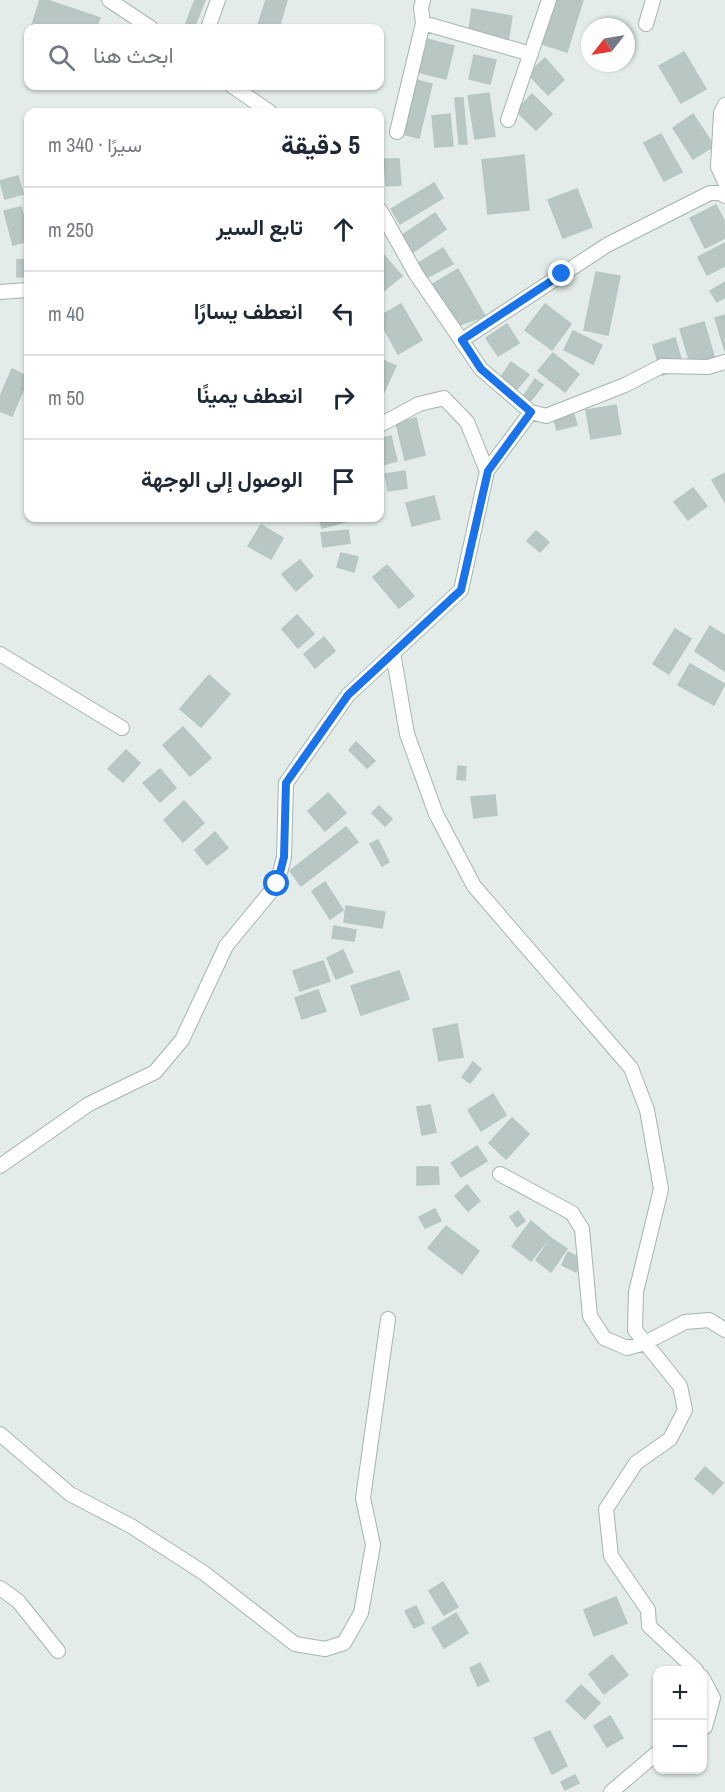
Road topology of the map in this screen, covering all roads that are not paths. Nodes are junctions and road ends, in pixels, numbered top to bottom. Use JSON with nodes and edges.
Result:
{"nodes":[{"id":1,"x":111,"y":0,"type":"edge"},
{"id":2,"x":218,"y":0,"type":"edge"},
{"id":3,"x":423,"y":0,"type":"edge"},
{"id":4,"x":549,"y":0,"type":"edge"},
{"id":5,"x":652,"y":0,"type":"edge"},
{"id":6,"x":423,"y":23,"type":"junction"},
{"id":7,"x":145,"y":24,"type":"edge"},
{"id":8,"x":209,"y":24,"type":"edge"},
{"id":9,"x":646,"y":24,"type":"dead end"},
{"id":10,"x":531,"y":54,"type":"junction"},
{"id":11,"x":238,"y":90,"type":"edge"},
{"id":12,"x":725,"y":105,"type":"edge"},
{"id":13,"x":264,"y":108,"type":"edge"},
{"id":14,"x":508,"y":120,"type":"dead end"},
{"id":15,"x":397,"y":132,"type":"dead end"},
{"id":16,"x":725,"y":182,"type":"edge"},
{"id":17,"x":725,"y":196,"type":"edge"},
{"id":18,"x":384,"y":217,"type":"edge"},
{"id":19,"x":24,"y":290,"type":"edge"},
{"id":20,"x":0,"y":292,"type":"edge"},
{"id":21,"x":462,"y":340,"type":"junction"},
{"id":22,"x":725,"y":362,"type":"edge"},
{"id":23,"x":531,"y":412,"type":"junction"},
{"id":24,"x":384,"y":423,"type":"edge"},
{"id":25,"x":488,"y":471,"type":"junction"},
{"id":26,"x":393,"y":653,"type":"junction"},
{"id":27,"x":0,"y":654,"type":"edge"},
{"id":28,"x":122,"y":728,"type":"dead end"},
{"id":29,"x":0,"y":1166,"type":"edge"},
{"id":30,"x":500,"y":1174,"type":"dead end"},
{"id":31,"x":388,"y":1319,"type":"dead end"},
{"id":32,"x":725,"y":1330,"type":"edge"},
{"id":33,"x":645,"y":1343,"type":"junction"},
{"id":34,"x":0,"y":1434,"type":"edge"},
{"id":35,"x":0,"y":1588,"type":"edge"},
{"id":36,"x":58,"y":1651,"type":"dead end"},
{"id":37,"x":691,"y":1666,"type":"edge"},
{"id":38,"x":707,"y":1687,"type":"edge"},
{"id":39,"x":707,"y":1720,"type":"edge"},
{"id":40,"x":653,"y":1755,"type":"edge"},
{"id":41,"x":611,"y":1792,"type":"edge"}],
"edges":[{"from":1,"to":7,"type":"street"},
{"from":2,"to":8,"type":"street"},
{"from":3,"to":6,"type":"street"},
{"from":4,"to":10,"type":"street"},
{"from":5,"to":9,"type":"street"},
{"from":6,"to":10,"type":"street"},
{"from":6,"to":15,"type":"street"},
{"from":10,"to":14,"type":"street"},
{"from":11,"to":13,"type":"street"},
{"from":12,"to":16,"type":"street"},
{"from":17,"to":21,"type":"street"},
{"from":18,"to":21,"type":"street"},
{"from":19,"to":20,"type":"street"},
{"from":21,"to":23,"type":"street"},
{"from":22,"to":23,"type":"street"},
{"from":23,"to":25,"type":"street"},
{"from":24,"to":25,"type":"street"},
{"from":25,"to":26,"type":"street"},
{"from":26,"to":29,"type":"street"},
{"from":26,"to":33,"type":"street"},
{"from":27,"to":28,"type":"street"},
{"from":30,"to":33,"type":"street"},
{"from":31,"to":34,"type":"street"},
{"from":32,"to":33,"type":"street"},
{"from":33,"to":37,"type":"street"},
{"from":35,"to":36,"type":"street"},
{"from":38,"to":39,"type":"street"},
{"from":40,"to":41,"type":"street"}]}
